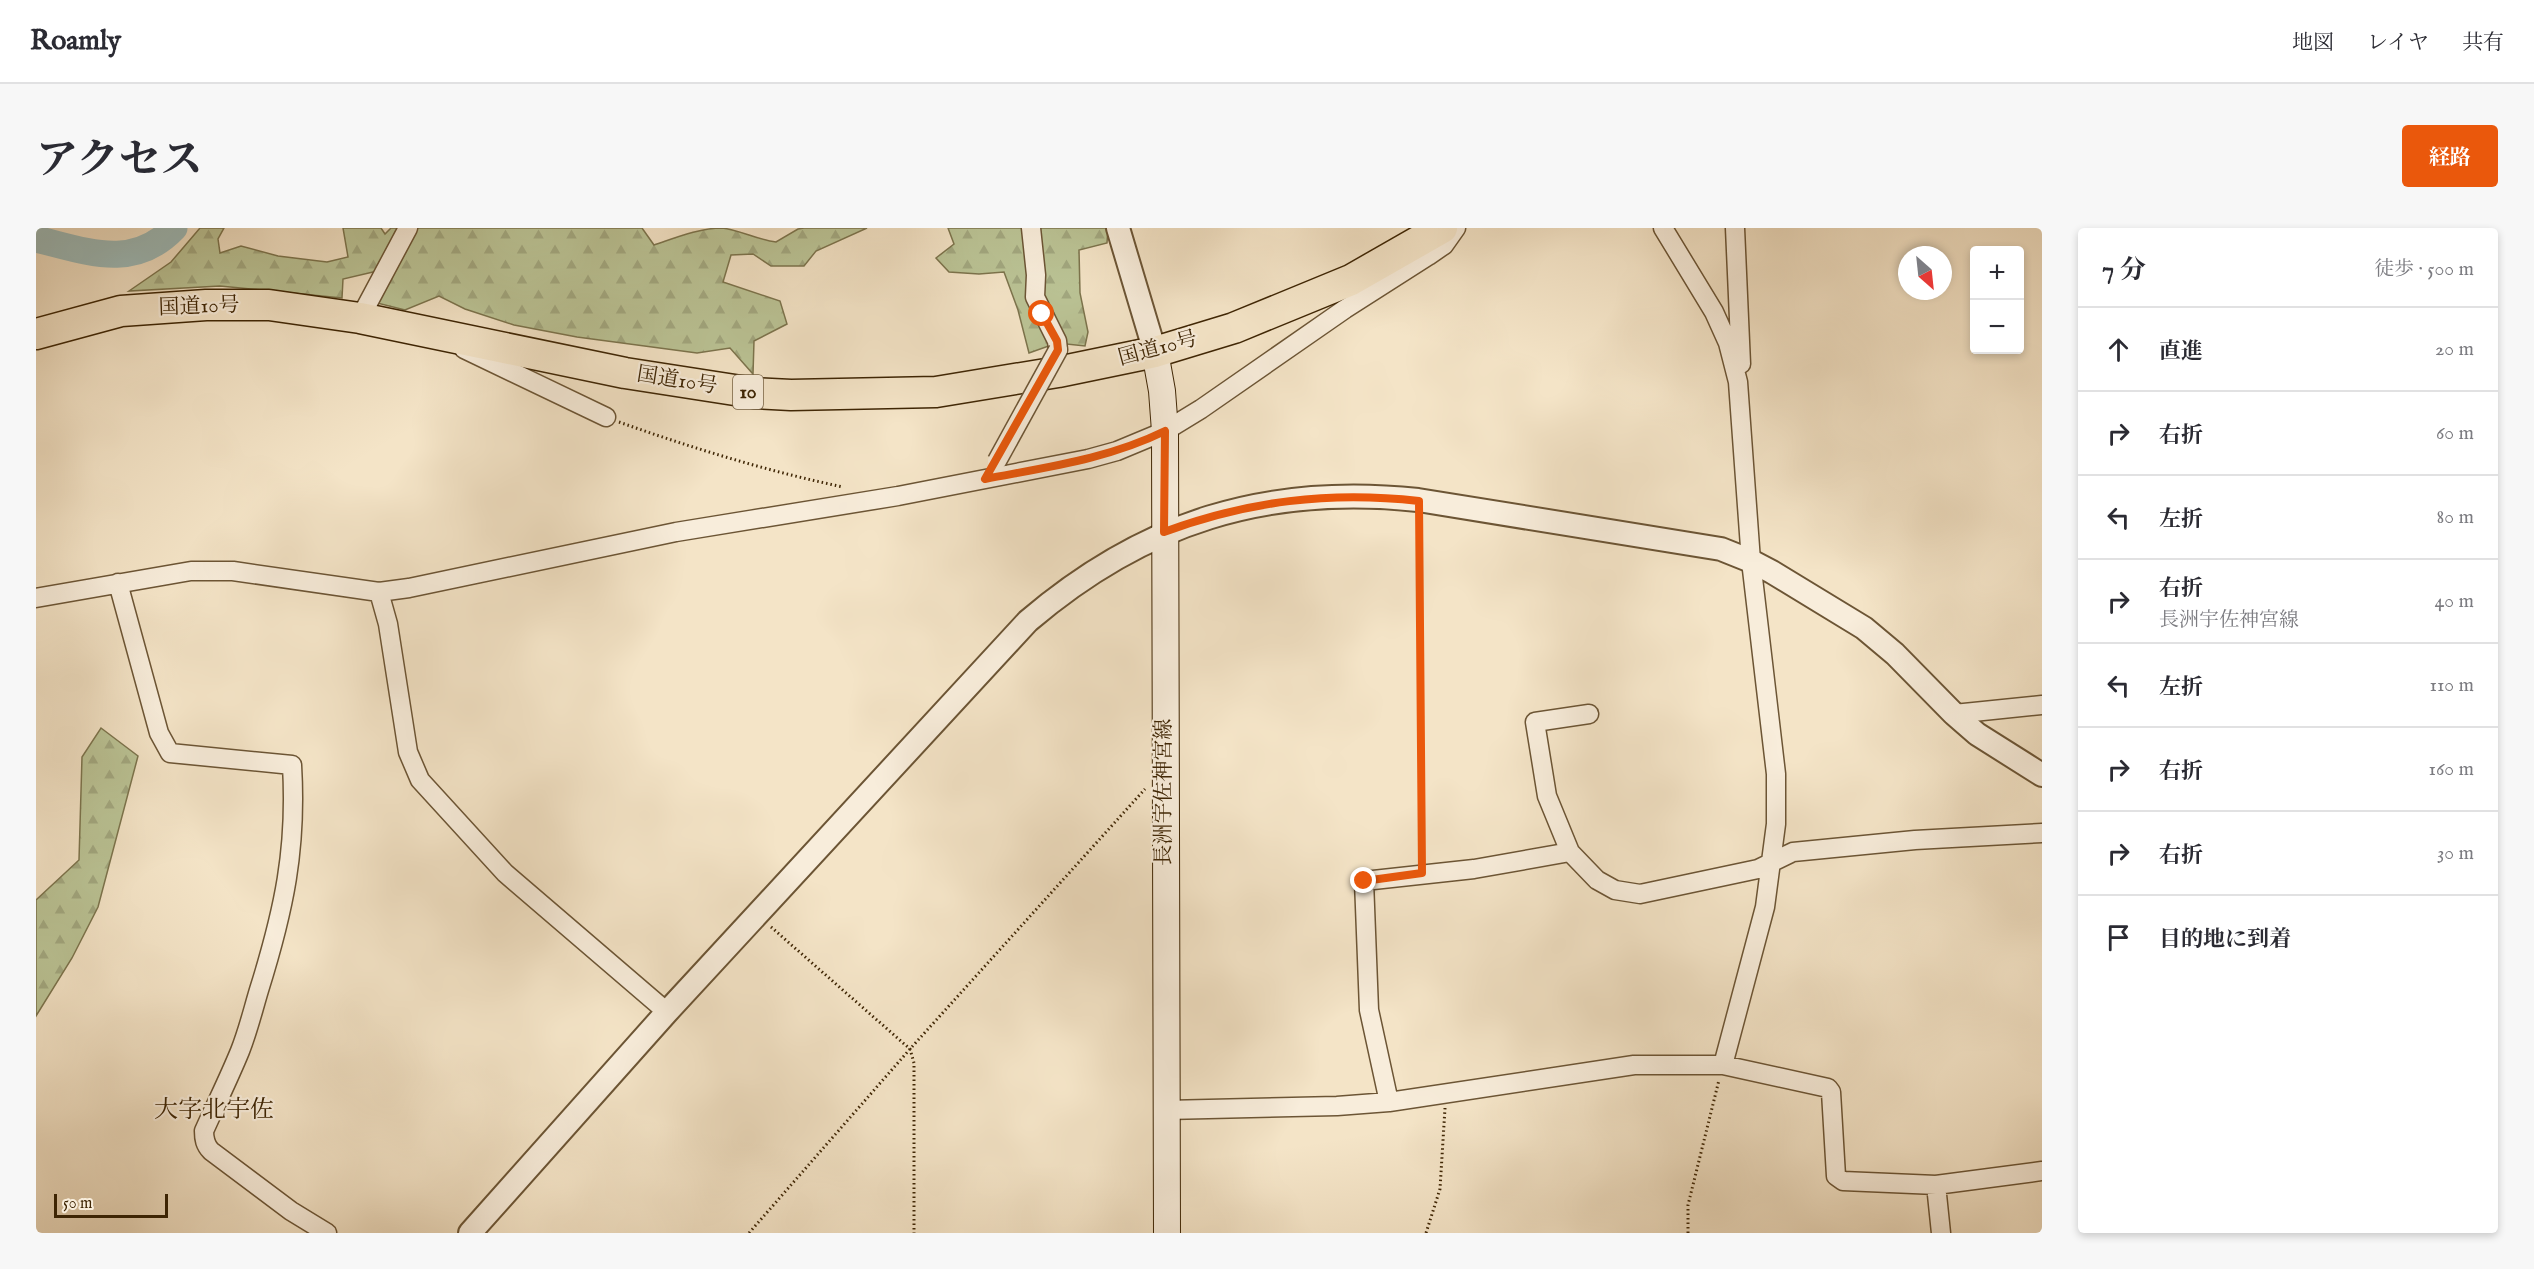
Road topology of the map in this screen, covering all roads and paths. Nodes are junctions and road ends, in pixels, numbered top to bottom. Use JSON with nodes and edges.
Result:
{"nodes":[{"id":1,"x":408,"y":228,"type":"edge"},
{"id":2,"x":1031,"y":228,"type":"edge"},
{"id":3,"x":1118,"y":228,"type":"edge"},
{"id":4,"x":1442,"y":228,"type":"edge"},
{"id":5,"x":1456,"y":228,"type":"edge"},
{"id":6,"x":1663,"y":228,"type":"edge"},
{"id":7,"x":1735,"y":228,"type":"edge"},
{"id":8,"x":360,"y":318,"type":"junction"},
{"id":9,"x":36,"y":334,"type":"edge"},
{"id":10,"x":431,"y":334,"type":"junction"},
{"id":11,"x":1155,"y":352,"type":"junction"},
{"id":12,"x":1742,"y":408,"type":"junction"},
{"id":13,"x":606,"y":417,"type":"joint"},
{"id":14,"x":1165,"y":431,"type":"junction"},
{"id":15,"x":985,"y":479,"type":"junction"},
{"id":16,"x":846,"y":488,"type":"dead end"},
{"id":17,"x":1419,"y":501,"type":"junction"},
{"id":18,"x":1164,"y":532,"type":"junction"},
{"id":19,"x":1751,"y":561,"type":"junction"},
{"id":20,"x":118,"y":583,"type":"junction"},
{"id":21,"x":379,"y":592,"type":"junction"},
{"id":22,"x":36,"y":598,"type":"edge"},
{"id":23,"x":2042,"y":705,"type":"edge"},
{"id":24,"x":1589,"y":714,"type":"dead end"},
{"id":25,"x":1954,"y":714,"type":"junction"},
{"id":26,"x":1164,"y":768,"type":"junction"},
{"id":27,"x":2042,"y":775,"type":"edge"},
{"id":28,"x":2042,"y":833,"type":"edge"},
{"id":29,"x":1570,"y":852,"type":"junction"},
{"id":30,"x":1771,"y":863,"type":"junction"},
{"id":31,"x":1422,"y":873,"type":"junction"},
{"id":32,"x":757,"y":915,"type":"junction"},
{"id":33,"x":667,"y":1012,"type":"junction"},
{"id":34,"x":910,"y":1049,"type":"junction"},
{"id":35,"x":1723,"y":1065,"type":"junction"},
{"id":36,"x":1445,"y":1095,"type":"junction"},
{"id":37,"x":1389,"y":1102,"type":"junction"},
{"id":38,"x":1166,"y":1110,"type":"junction"},
{"id":39,"x":2042,"y":1172,"type":"edge"},
{"id":40,"x":1936,"y":1185,"type":"junction"},
{"id":41,"x":327,"y":1233,"type":"edge"},
{"id":42,"x":470,"y":1233,"type":"edge"},
{"id":43,"x":748,"y":1233,"type":"edge"},
{"id":44,"x":914,"y":1233,"type":"edge"},
{"id":45,"x":1167,"y":1233,"type":"edge"},
{"id":46,"x":1426,"y":1233,"type":"edge"},
{"id":47,"x":1688,"y":1233,"type":"edge"},
{"id":48,"x":1941,"y":1233,"type":"edge"}],
"edges":[{"from":1,"to":8,"type":"street"},
{"from":2,"to":15,"type":"street","bridge":true},
{"from":3,"to":11,"type":"street"},
{"from":4,"to":11,"type":"highway","name":"国道10号","number":"10"},
{"from":5,"to":14,"type":"street"},
{"from":6,"to":12,"type":"street"},
{"from":7,"to":12,"type":"street"},
{"from":8,"to":9,"type":"highway","name":"国道10号","number":"10"},
{"from":8,"to":10,"type":"highway","name":"国道10号","number":"10"},
{"from":10,"to":11,"type":"highway","name":"国道10号","number":"10"},
{"from":10,"to":13,"type":"street"},
{"from":11,"to":14,"type":"main road","name":"長洲宇佐神宮線"},
{"from":12,"to":19,"type":"street"},
{"from":13,"to":16,"type":"path"},
{"from":14,"to":15,"type":"street"},
{"from":14,"to":18,"type":"main road","name":"長洲宇佐神宮線"},
{"from":15,"to":21,"type":"street"},
{"from":17,"to":18,"type":"street"},
{"from":17,"to":19,"type":"street"},
{"from":17,"to":31,"type":"path"},
{"from":18,"to":26,"type":"main road","name":"長洲宇佐神宮線"},
{"from":18,"to":32,"type":"street"},
{"from":19,"to":25,"type":"street"},
{"from":19,"to":30,"type":"street"},
{"from":20,"to":21,"type":"street"},
{"from":20,"to":22,"type":"street"},
{"from":20,"to":41,"type":"street"},
{"from":21,"to":33,"type":"street"},
{"from":23,"to":25,"type":"street"},
{"from":24,"to":29,"type":"street"},
{"from":25,"to":27,"type":"street"},
{"from":26,"to":34,"type":"path"},
{"from":26,"to":38,"type":"main road","name":"長洲宇佐神宮線"},
{"from":28,"to":30,"type":"street"},
{"from":29,"to":30,"type":"street"},
{"from":29,"to":31,"type":"street"},
{"from":30,"to":35,"type":"street"},
{"from":31,"to":37,"type":"street"},
{"from":32,"to":33,"type":"street"},
{"from":32,"to":34,"type":"path"},
{"from":33,"to":42,"type":"street"},
{"from":34,"to":43,"type":"path"},
{"from":34,"to":44,"type":"path"},
{"from":35,"to":36,"type":"street"},
{"from":35,"to":40,"type":"street"},
{"from":35,"to":47,"type":"path"},
{"from":36,"to":37,"type":"street"},
{"from":36,"to":46,"type":"path"},
{"from":37,"to":38,"type":"street"},
{"from":38,"to":45,"type":"main road","name":"長洲宇佐神宮線"},
{"from":39,"to":40,"type":"street"},
{"from":40,"to":48,"type":"street"}]}
